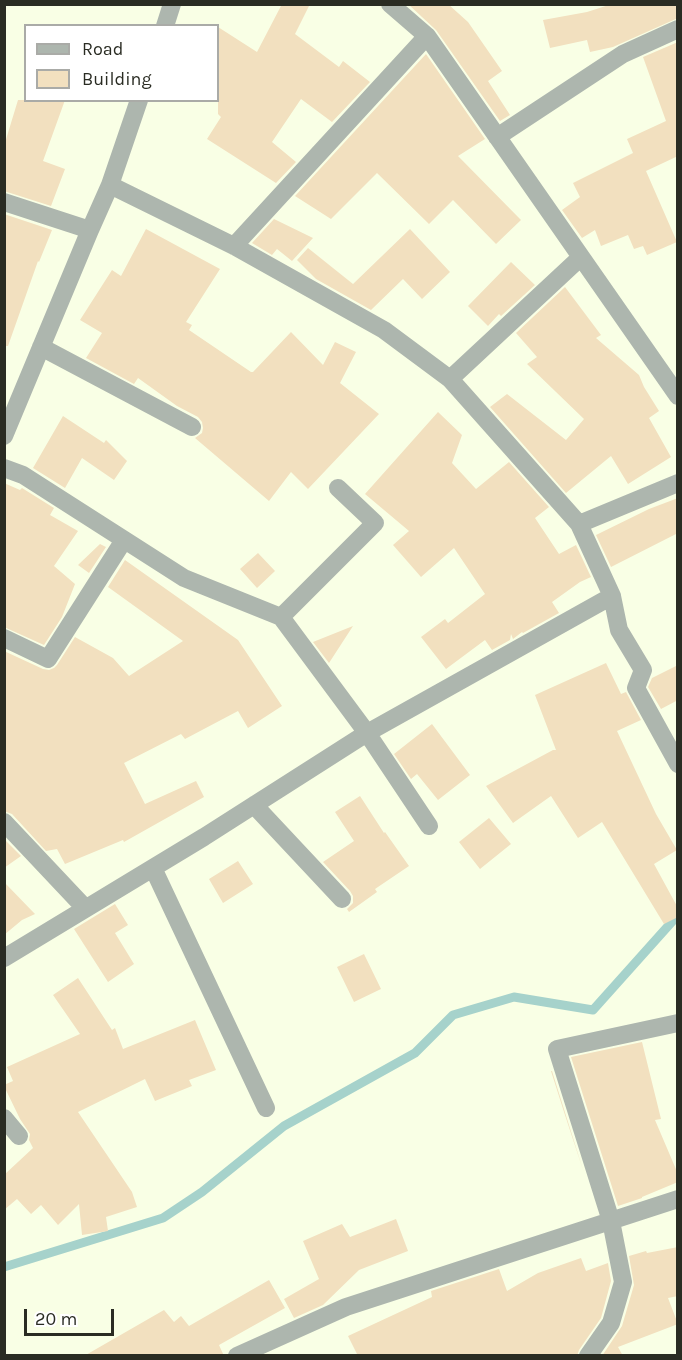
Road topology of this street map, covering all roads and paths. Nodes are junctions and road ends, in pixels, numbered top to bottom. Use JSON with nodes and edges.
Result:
{"nodes":[{"id":1,"x":172,"y":4,"type":"edge"},
{"id":2,"x":390,"y":4,"type":"edge"},
{"id":3,"x":166,"y":24,"type":"edge"},
{"id":4,"x":678,"y":29,"type":"edge"},
{"id":5,"x":427,"y":36,"type":"junction"},
{"id":6,"x":138,"y":102,"type":"edge"},
{"id":7,"x":497,"y":137,"type":"junction"},
{"id":8,"x":110,"y":185,"type":"junction"},
{"id":9,"x":4,"y":202,"type":"edge"},
{"id":10,"x":90,"y":230,"type":"junction"},
{"id":11,"x":234,"y":246,"type":"junction"},
{"id":12,"x":581,"y":256,"type":"junction"},
{"id":13,"x":41,"y":347,"type":"junction"},
{"id":14,"x":450,"y":379,"type":"junction"},
{"id":15,"x":678,"y":396,"type":"edge"},
{"id":16,"x":192,"y":427,"type":"dead end"},
{"id":17,"x":4,"y":436,"type":"edge"},
{"id":18,"x":4,"y":468,"type":"edge"},
{"id":19,"x":678,"y":483,"type":"edge"},
{"id":20,"x":338,"y":488,"type":"dead end"},
{"id":21,"x":579,"y":524,"type":"junction"},
{"id":22,"x":124,"y":540,"type":"junction"},
{"id":23,"x":612,"y":596,"type":"junction"},
{"id":24,"x":280,"y":617,"type":"junction"},
{"id":25,"x":4,"y":638,"type":"edge"},
{"id":26,"x":367,"y":733,"type":"junction"},
{"id":27,"x":678,"y":764,"type":"edge"},
{"id":28,"x":254,"y":805,"type":"junction"},
{"id":29,"x":4,"y":822,"type":"edge"},
{"id":30,"x":429,"y":826,"type":"dead end"},
{"id":31,"x":153,"y":868,"type":"junction"},
{"id":32,"x":342,"y":899,"type":"dead end"},
{"id":33,"x":85,"y":908,"type":"junction"},
{"id":34,"x":4,"y":958,"type":"edge"},
{"id":35,"x":678,"y":1023,"type":"edge"},
{"id":36,"x":266,"y":1108,"type":"dead end"},
{"id":37,"x":4,"y":1118,"type":"edge"},
{"id":38,"x":19,"y":1136,"type":"dead end"},
{"id":39,"x":678,"y":1199,"type":"edge"},
{"id":40,"x":611,"y":1221,"type":"junction"},
{"id":41,"x":237,"y":1356,"type":"edge"},
{"id":42,"x":588,"y":1356,"type":"edge"}],
"edges":[{"from":1,"to":3,"type":"street"},
{"from":2,"to":5,"type":"street"},
{"from":4,"to":7,"type":"street"},
{"from":5,"to":7,"type":"street"},
{"from":5,"to":11,"type":"street"},
{"from":6,"to":8,"type":"street"},
{"from":7,"to":12,"type":"street"},
{"from":8,"to":10,"type":"street"},
{"from":8,"to":11,"type":"street"},
{"from":9,"to":10,"type":"street"},
{"from":10,"to":13,"type":"street"},
{"from":11,"to":14,"type":"street"},
{"from":12,"to":14,"type":"street"},
{"from":12,"to":15,"type":"street"},
{"from":13,"to":16,"type":"street"},
{"from":13,"to":17,"type":"street"},
{"from":14,"to":21,"type":"street"},
{"from":18,"to":22,"type":"street"},
{"from":19,"to":21,"type":"street"},
{"from":20,"to":24,"type":"street"},
{"from":21,"to":23,"type":"street"},
{"from":22,"to":24,"type":"street"},
{"from":22,"to":25,"type":"street"},
{"from":23,"to":26,"type":"street"},
{"from":23,"to":27,"type":"street"},
{"from":24,"to":26,"type":"street"},
{"from":26,"to":28,"type":"street"},
{"from":26,"to":30,"type":"street"},
{"from":28,"to":31,"type":"street"},
{"from":28,"to":32,"type":"street"},
{"from":29,"to":33,"type":"street"},
{"from":31,"to":33,"type":"street"},
{"from":31,"to":36,"type":"street"},
{"from":33,"to":34,"type":"street"},
{"from":35,"to":40,"type":"street"},
{"from":37,"to":38,"type":"street"},
{"from":39,"to":40,"type":"street"},
{"from":40,"to":41,"type":"street"},
{"from":40,"to":42,"type":"street"}]}
